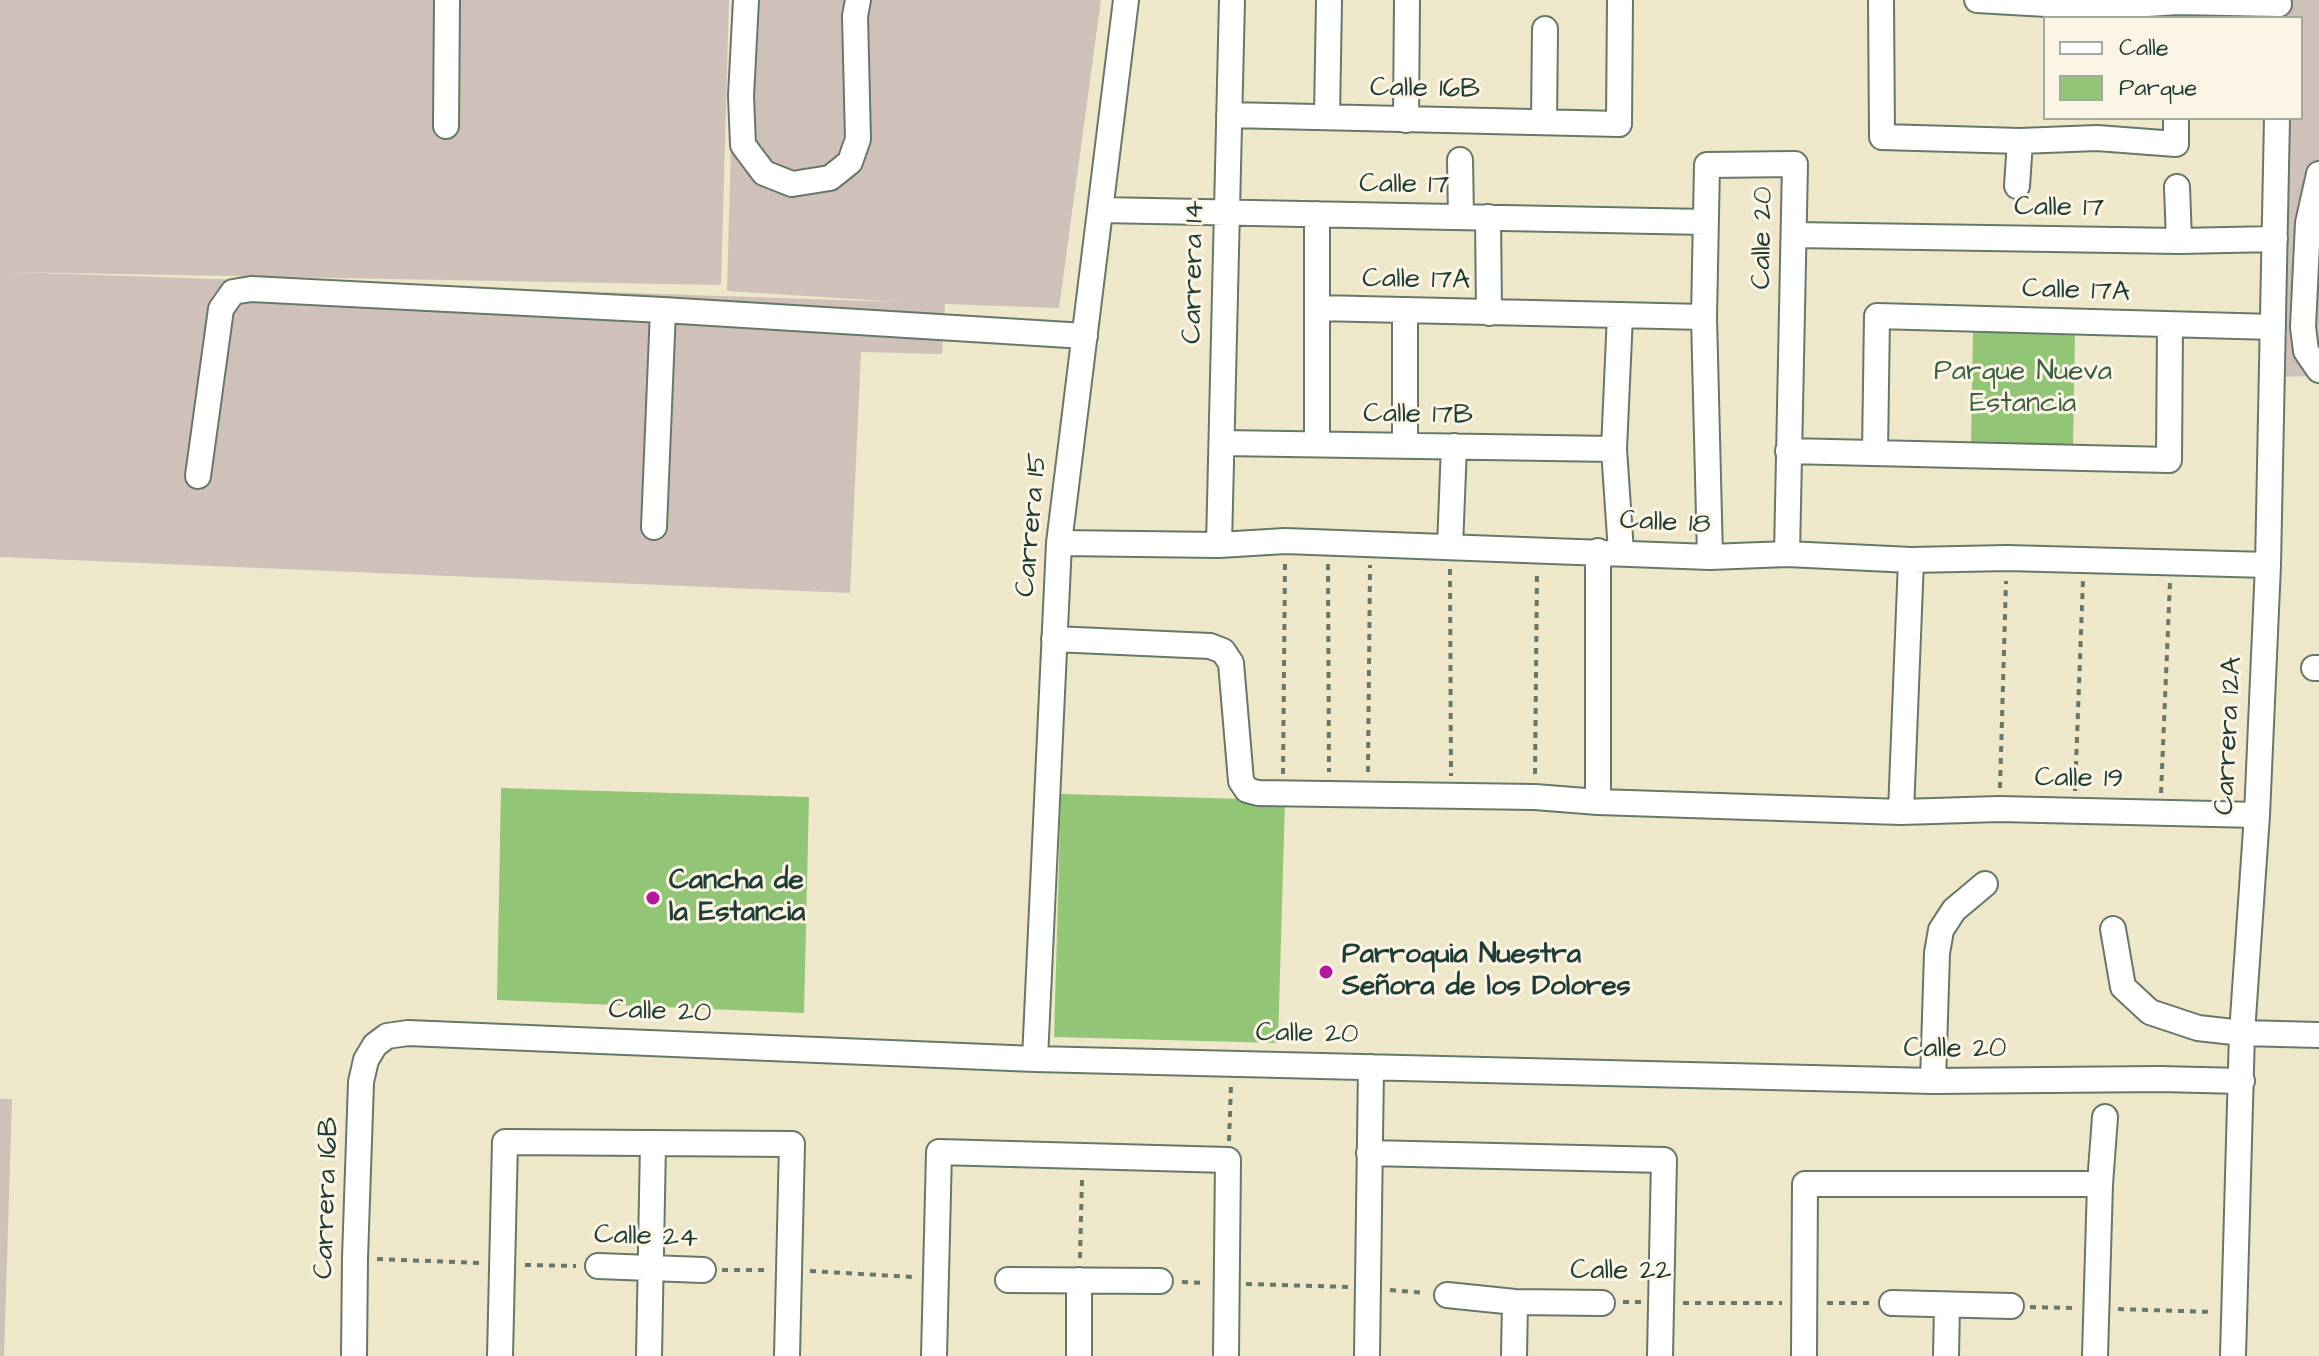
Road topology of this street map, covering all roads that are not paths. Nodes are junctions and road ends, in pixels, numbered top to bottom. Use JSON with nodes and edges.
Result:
{"nodes":[{"id":1,"x":447,"y":0,"type":"edge"},
{"id":2,"x":746,"y":0,"type":"edge"},
{"id":3,"x":858,"y":0,"type":"edge"},
{"id":4,"x":1126,"y":0,"type":"edge"},
{"id":5,"x":1232,"y":0,"type":"edge"},
{"id":6,"x":1329,"y":0,"type":"edge"},
{"id":7,"x":1407,"y":0,"type":"edge"},
{"id":8,"x":1620,"y":0,"type":"edge"},
{"id":9,"x":1881,"y":0,"type":"edge"},
{"id":10,"x":1977,"y":0,"type":"edge"},
{"id":11,"x":2279,"y":7,"type":"edge"},
{"id":12,"x":2178,"y":10,"type":"edge"},
{"id":13,"x":2099,"y":12,"type":"edge"},
{"id":14,"x":1545,"y":29,"type":"dead end"},
{"id":15,"x":1229,"y":115,"type":"junction"},
{"id":16,"x":1327,"y":117,"type":"junction"},
{"id":17,"x":1406,"y":120,"type":"junction"},
{"id":18,"x":2176,"y":120,"type":"edge"},
{"id":19,"x":2277,"y":120,"type":"edge"},
{"id":20,"x":1544,"y":122,"type":"junction"},
{"id":21,"x":446,"y":126,"type":"dead end"},
{"id":22,"x":2097,"y":128,"type":"edge"},
{"id":23,"x":2020,"y":141,"type":"junction"},
{"id":24,"x":1460,"y":160,"type":"dead end"},
{"id":25,"x":2319,"y":174,"type":"edge"},
{"id":26,"x":2017,"y":186,"type":"dead end"},
{"id":27,"x":2177,"y":187,"type":"dead end"},
{"id":28,"x":1101,"y":210,"type":"junction"},
{"id":29,"x":1227,"y":212,"type":"junction"},
{"id":30,"x":1317,"y":214,"type":"junction"},
{"id":31,"x":1461,"y":217,"type":"junction"},
{"id":32,"x":1488,"y":217,"type":"junction"},
{"id":33,"x":1705,"y":222,"type":"junction"},
{"id":34,"x":1794,"y":235,"type":"junction"},
{"id":35,"x":2275,"y":239,"type":"junction"},
{"id":36,"x":2179,"y":241,"type":"junction"},
{"id":37,"x":1318,"y":308,"type":"junction"},
{"id":38,"x":663,"y":310,"type":"junction"},
{"id":39,"x":1405,"y":310,"type":"junction"},
{"id":40,"x":1489,"y":313,"type":"junction"},
{"id":41,"x":1620,"y":315,"type":"junction"},
{"id":42,"x":1704,"y":317,"type":"junction"},
{"id":43,"x":2170,"y":325,"type":"junction"},
{"id":44,"x":2273,"y":327,"type":"junction"},
{"id":45,"x":1085,"y":336,"type":"junction"},
{"id":46,"x":2319,"y":370,"type":"edge"},
{"id":47,"x":1222,"y":443,"type":"junction"},
{"id":48,"x":1317,"y":444,"type":"junction"},
{"id":49,"x":1405,"y":446,"type":"junction"},
{"id":50,"x":1454,"y":446,"type":"junction"},
{"id":51,"x":1614,"y":449,"type":"junction"},
{"id":52,"x":1788,"y":451,"type":"junction"},
{"id":53,"x":1875,"y":453,"type":"junction"},
{"id":54,"x":198,"y":476,"type":"dead end"},
{"id":55,"x":654,"y":527,"type":"dead end"},
{"id":56,"x":1059,"y":543,"type":"junction"},
{"id":57,"x":1219,"y":545,"type":"junction"},
{"id":58,"x":1450,"y":547,"type":"junction"},
{"id":59,"x":1610,"y":551,"type":"junction"},
{"id":60,"x":1787,"y":554,"type":"junction"},
{"id":61,"x":1710,"y":557,"type":"junction"},
{"id":62,"x":1911,"y":560,"type":"junction"},
{"id":63,"x":2268,"y":565,"type":"junction"},
{"id":64,"x":1054,"y":639,"type":"junction"},
{"id":65,"x":1598,"y":802,"type":"junction"},
{"id":66,"x":1901,"y":812,"type":"junction"},
{"id":67,"x":2257,"y":815,"type":"junction"},
{"id":68,"x":1985,"y":884,"type":"dead end"},
{"id":69,"x":2113,"y":929,"type":"dead end"},
{"id":70,"x":2242,"y":1033,"type":"junction"},
{"id":71,"x":2319,"y":1035,"type":"edge"},
{"id":72,"x":375,"y":1045,"type":"joint"},
{"id":73,"x":1035,"y":1059,"type":"junction"},
{"id":74,"x":1371,"y":1067,"type":"junction"},
{"id":75,"x":1933,"y":1081,"type":"junction"},
{"id":76,"x":2242,"y":1081,"type":"junction"},
{"id":77,"x":2105,"y":1117,"type":"dead end"},
{"id":78,"x":653,"y":1143,"type":"junction"},
{"id":79,"x":1369,"y":1153,"type":"junction"},
{"id":80,"x":2100,"y":1184,"type":"junction"},
{"id":81,"x":598,"y":1266,"type":"road end"},
{"id":82,"x":650,"y":1269,"type":"junction"},
{"id":83,"x":703,"y":1270,"type":"road end"},
{"id":84,"x":1008,"y":1280,"type":"dead end"},
{"id":85,"x":1079,"y":1280,"type":"junction"},
{"id":86,"x":1160,"y":1281,"type":"road end"},
{"id":87,"x":1447,"y":1295,"type":"road end"},
{"id":88,"x":1515,"y":1302,"type":"junction"},
{"id":89,"x":1602,"y":1303,"type":"road end"},
{"id":90,"x":1892,"y":1303,"type":"road end"},
{"id":91,"x":1947,"y":1305,"type":"junction"},
{"id":92,"x":2011,"y":1306,"type":"road end"},
{"id":93,"x":354,"y":1356,"type":"edge"},
{"id":94,"x":500,"y":1356,"type":"edge"},
{"id":95,"x":649,"y":1356,"type":"edge"},
{"id":96,"x":787,"y":1356,"type":"edge"},
{"id":97,"x":934,"y":1356,"type":"edge"},
{"id":98,"x":1079,"y":1356,"type":"edge"},
{"id":99,"x":1226,"y":1356,"type":"edge"},
{"id":100,"x":1367,"y":1356,"type":"edge"},
{"id":101,"x":1514,"y":1356,"type":"edge"},
{"id":102,"x":1660,"y":1356,"type":"edge"},
{"id":103,"x":1804,"y":1356,"type":"edge"},
{"id":104,"x":1946,"y":1356,"type":"edge"},
{"id":105,"x":2095,"y":1356,"type":"edge"},
{"id":106,"x":2233,"y":1356,"type":"edge"}],
"edges":[{"from":1,"to":21,"type":"street"},
{"from":2,"to":3,"type":"street"},
{"from":4,"to":28,"type":"street","name":"Carrera 15"},
{"from":5,"to":15,"type":"street","name":"Carrera 14"},
{"from":6,"to":16,"type":"street"},
{"from":7,"to":17,"type":"street"},
{"from":8,"to":20,"type":"street","name":"Calle 16B"},
{"from":9,"to":23,"type":"street"},
{"from":10,"to":13,"type":"street"},
{"from":11,"to":12,"type":"street"},
{"from":12,"to":13,"type":"street"},
{"from":14,"to":20,"type":"street"},
{"from":15,"to":16,"type":"street","name":"Calle 16B"},
{"from":15,"to":29,"type":"street","name":"Carrera 14"},
{"from":16,"to":17,"type":"street","name":"Calle 16B"},
{"from":17,"to":20,"type":"street","name":"Calle 16B"},
{"from":18,"to":22,"type":"street"},
{"from":19,"to":35,"type":"street","name":"Carrera 12A"},
{"from":22,"to":23,"type":"street"},
{"from":23,"to":26,"type":"street"},
{"from":24,"to":31,"type":"street"},
{"from":25,"to":46,"type":"street"},
{"from":27,"to":36,"type":"street"},
{"from":28,"to":29,"type":"street","name":"Calle 17"},
{"from":28,"to":45,"type":"street","name":"Carrera 15"},
{"from":29,"to":30,"type":"street","name":"Calle 17"},
{"from":29,"to":47,"type":"street","name":"Carrera 14"},
{"from":30,"to":31,"type":"street","name":"Calle 17"},
{"from":30,"to":37,"type":"street"},
{"from":31,"to":32,"type":"street","name":"Calle 17"},
{"from":32,"to":33,"type":"street","name":"Calle 17"},
{"from":32,"to":40,"type":"street"},
{"from":33,"to":34,"type":"street","name":"Calle 20"},
{"from":33,"to":42,"type":"street","name":"Calle 20"},
{"from":34,"to":36,"type":"street","name":"Calle 17"},
{"from":34,"to":52,"type":"street","name":"Calle 20"},
{"from":35,"to":36,"type":"street","name":"Calle 17"},
{"from":35,"to":44,"type":"street","name":"Carrera 12A"},
{"from":37,"to":39,"type":"street","name":"Calle 17A"},
{"from":37,"to":48,"type":"street"},
{"from":38,"to":45,"type":"street"},
{"from":38,"to":54,"type":"street"},
{"from":38,"to":55,"type":"street"},
{"from":39,"to":40,"type":"street","name":"Calle 17A"},
{"from":39,"to":49,"type":"street"},
{"from":40,"to":41,"type":"street","name":"Calle 17A"},
{"from":41,"to":42,"type":"street","name":"Calle 17A"},
{"from":41,"to":51,"type":"street"},
{"from":42,"to":61,"type":"street","name":"Calle 20"},
{"from":43,"to":44,"type":"street","name":"Calle 17A"},
{"from":43,"to":53,"type":"street"},
{"from":43,"to":53,"type":"street","name":"Calle 17A"},
{"from":44,"to":63,"type":"street","name":"Carrera 12A"},
{"from":45,"to":56,"type":"street","name":"Carrera 15"},
{"from":47,"to":48,"type":"street","name":"Calle 17B"},
{"from":47,"to":57,"type":"street","name":"Carrera 14"},
{"from":48,"to":49,"type":"street","name":"Calle 17B"},
{"from":49,"to":50,"type":"street","name":"Calle 17B"},
{"from":50,"to":51,"type":"street","name":"Calle 17B"},
{"from":50,"to":58,"type":"street"},
{"from":51,"to":59,"type":"street"},
{"from":52,"to":53,"type":"street"},
{"from":52,"to":60,"type":"street","name":"Calle 20"},
{"from":56,"to":57,"type":"street","name":"Calle 18"},
{"from":56,"to":64,"type":"street","name":"Carrera 15"},
{"from":57,"to":58,"type":"street","name":"Calle 18"},
{"from":58,"to":59,"type":"street","name":"Calle 18"},
{"from":59,"to":61,"type":"street","name":"Calle 18"},
{"from":59,"to":65,"type":"street"},
{"from":60,"to":61,"type":"street","name":"Calle 18"},
{"from":60,"to":62,"type":"street","name":"Calle 18"},
{"from":62,"to":63,"type":"street","name":"Calle 18"},
{"from":62,"to":66,"type":"street"},
{"from":63,"to":67,"type":"street","name":"Carrera 12A"},
{"from":64,"to":65,"type":"street"},
{"from":64,"to":73,"type":"street","name":"Carrera 15"},
{"from":65,"to":66,"type":"street","name":"Calle 19"},
{"from":66,"to":67,"type":"street","name":"Calle 19"},
{"from":67,"to":70,"type":"street","name":"Carrera 12A"},
{"from":68,"to":75,"type":"street"},
{"from":69,"to":70,"type":"street"},
{"from":70,"to":71,"type":"street"},
{"from":70,"to":76,"type":"street","name":"Carrera 12A"},
{"from":72,"to":73,"type":"street","name":"Calle 20"},
{"from":72,"to":93,"type":"street","name":"Carrera 16B"},
{"from":73,"to":74,"type":"street","name":"Calle 20"},
{"from":74,"to":75,"type":"street","name":"Calle 20"},
{"from":74,"to":79,"type":"street"},
{"from":75,"to":76,"type":"street","name":"Calle 20"},
{"from":76,"to":106,"type":"street","name":"Carrera 12A"},
{"from":77,"to":80,"type":"street"},
{"from":78,"to":82,"type":"street"},
{"from":78,"to":94,"type":"street"},
{"from":78,"to":96,"type":"street"},
{"from":79,"to":100,"type":"street"},
{"from":79,"to":102,"type":"street"},
{"from":80,"to":103,"type":"street"},
{"from":80,"to":105,"type":"street"},
{"from":81,"to":82,"type":"street","name":"Calle 24"},
{"from":82,"to":83,"type":"street","name":"Calle 24"},
{"from":82,"to":95,"type":"street"},
{"from":84,"to":85,"type":"street"},
{"from":85,"to":86,"type":"street"},
{"from":85,"to":98,"type":"street"},
{"from":87,"to":88,"type":"street","name":"Calle 22"},
{"from":88,"to":89,"type":"street","name":"Calle 22"},
{"from":88,"to":101,"type":"street"},
{"from":90,"to":91,"type":"street"},
{"from":91,"to":92,"type":"street"},
{"from":91,"to":104,"type":"street"},
{"from":97,"to":99,"type":"street"}]}
